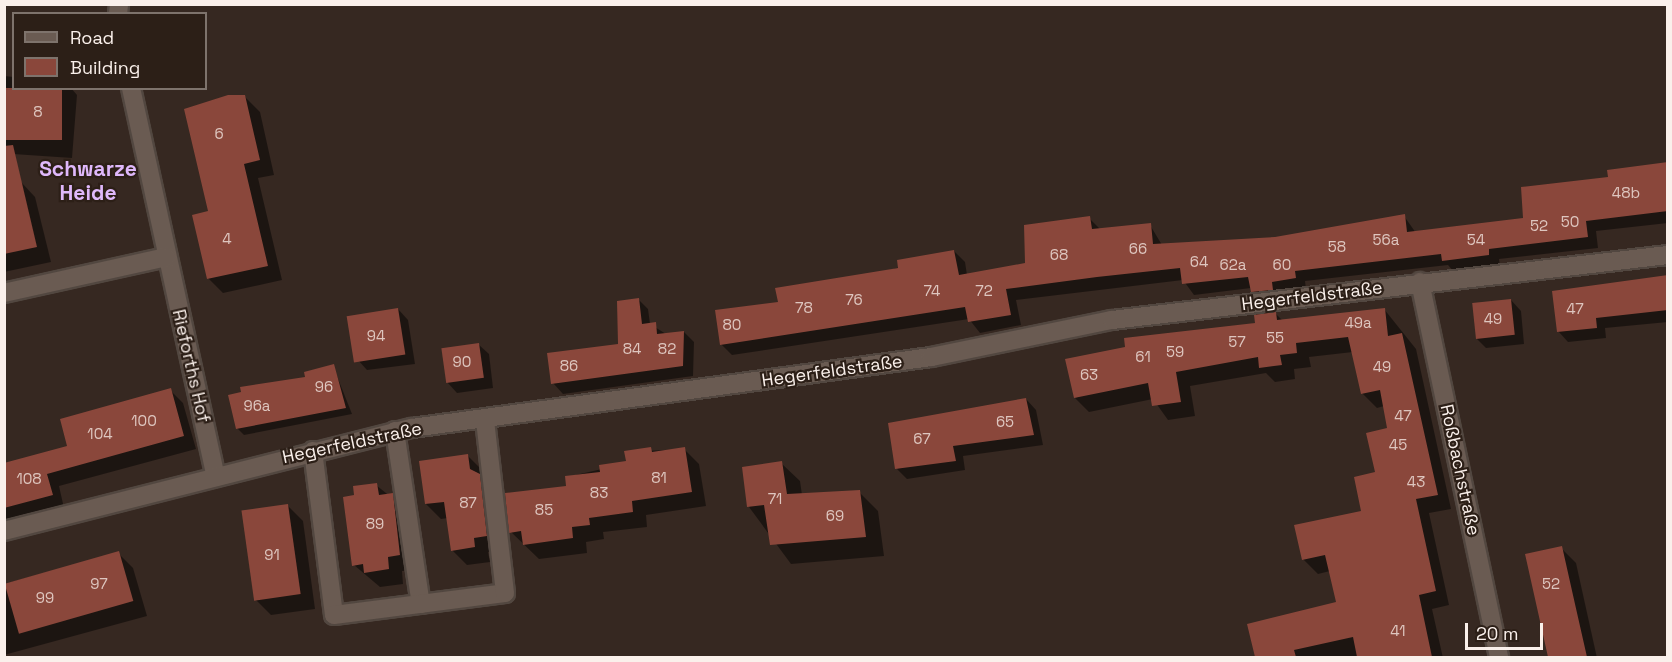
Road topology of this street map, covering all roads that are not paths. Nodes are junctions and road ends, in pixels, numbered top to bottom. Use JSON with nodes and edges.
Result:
{"nodes":[{"id":1,"x":131,"y":90,"type":"edge"},
{"id":2,"x":1668,"y":255,"type":"edge"},
{"id":3,"x":166,"y":257,"type":"junction"},
{"id":4,"x":1420,"y":282,"type":"junction"},
{"id":5,"x":4,"y":293,"type":"edge"},
{"id":6,"x":485,"y":418,"type":"junction"},
{"id":7,"x":395,"y":431,"type":"junction"},
{"id":8,"x":313,"y":451,"type":"junction"},
{"id":9,"x":215,"y":474,"type":"junction"},
{"id":10,"x":4,"y":531,"type":"edge"},
{"id":11,"x":421,"y":604,"type":"junction"},
{"id":12,"x":1499,"y":657,"type":"edge"}],
"edges":[{"from":1,"to":3,"type":"street","name":"Rieforths Hof"},
{"from":2,"to":4,"type":"street","name":"Hegerfeldstraße"},
{"from":3,"to":5,"type":"street"},
{"from":3,"to":9,"type":"street","name":"Rieforths Hof"},
{"from":4,"to":6,"type":"street","name":"Hegerfeldstraße"},
{"from":4,"to":12,"type":"street","name":"Roßbachstraße"},
{"from":6,"to":7,"type":"street","name":"Hegerfeldstraße"},
{"from":6,"to":11,"type":"street"},
{"from":7,"to":8,"type":"street","name":"Hegerfeldstraße"},
{"from":7,"to":11,"type":"street"},
{"from":8,"to":9,"type":"street","name":"Hegerfeldstraße"},
{"from":8,"to":11,"type":"street"},
{"from":9,"to":10,"type":"street","name":"Hegerfeldstraße"}]}
